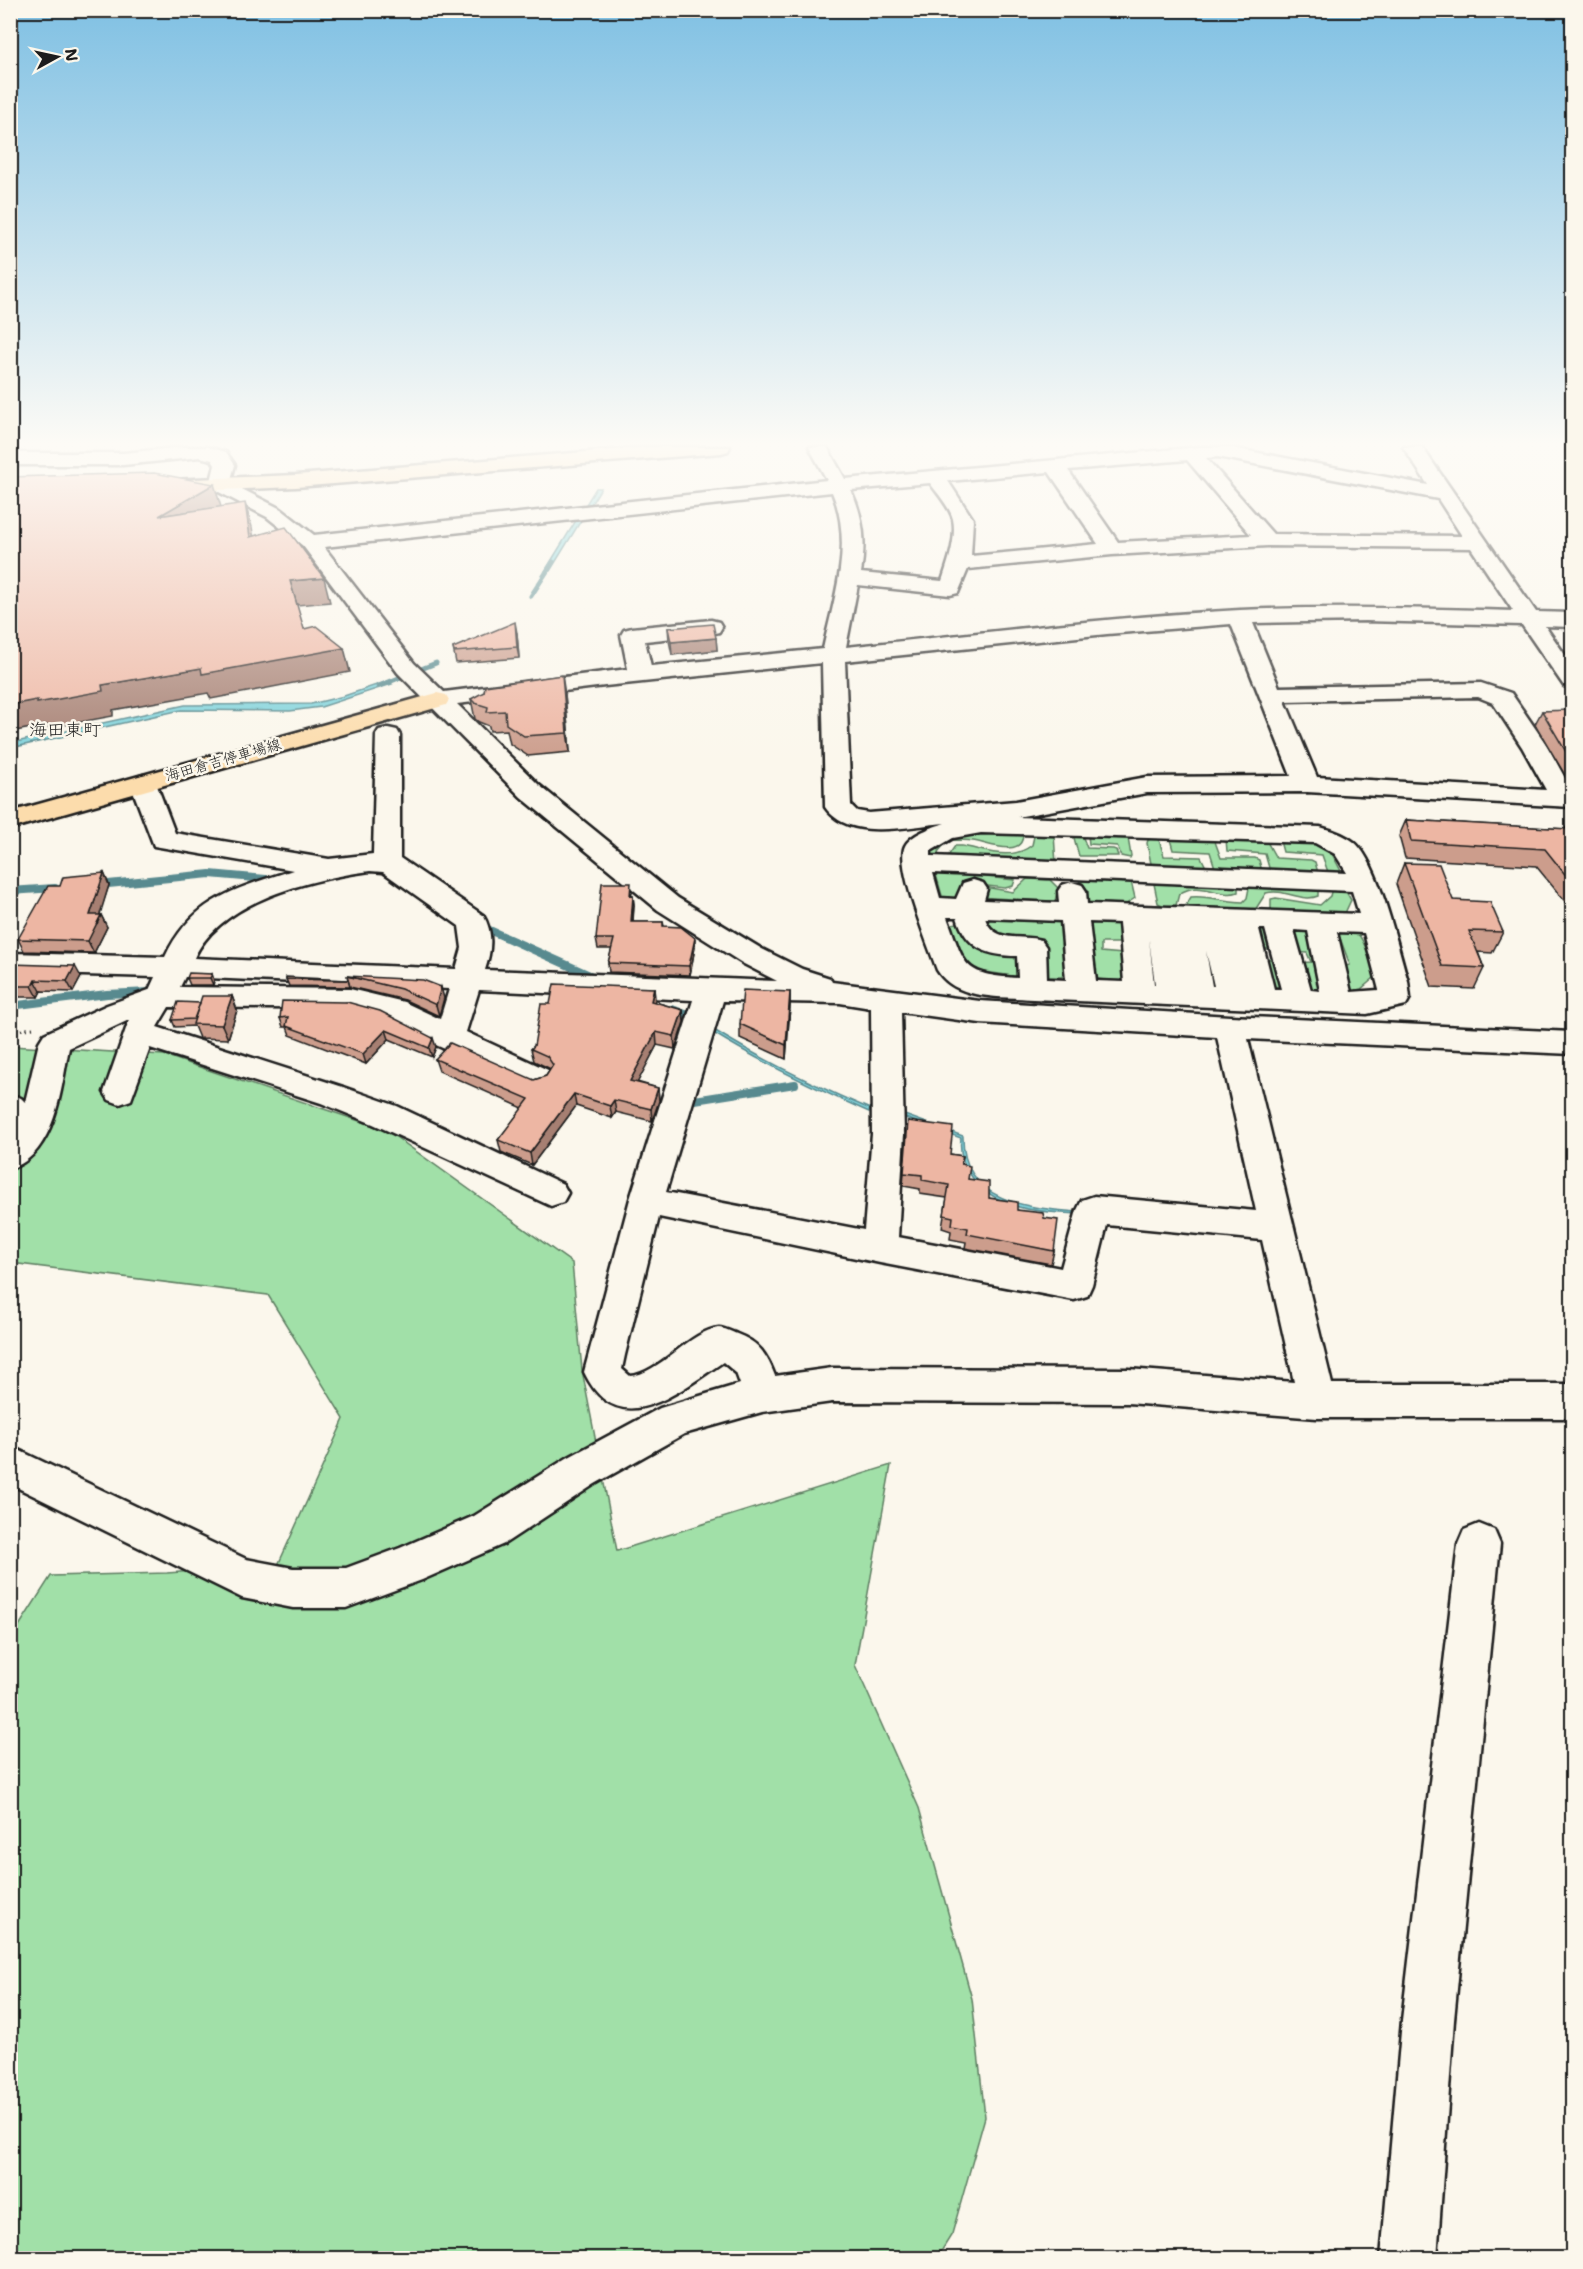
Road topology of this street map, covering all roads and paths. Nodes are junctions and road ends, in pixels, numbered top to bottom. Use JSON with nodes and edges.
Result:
{"nodes":[{"id":1,"x":318,"y":553,"type":"edge"},
{"id":2,"x":854,"y":553,"type":"edge"},
{"id":3,"x":961,"y":553,"type":"edge"},
{"id":4,"x":1070,"y":553,"type":"edge"},
{"id":5,"x":1486,"y":553,"type":"edge"},
{"id":6,"x":959,"y":563,"type":"junction"},
{"id":7,"x":848,"y":578,"type":"junction"},
{"id":8,"x":1239,"y":617,"type":"junction"},
{"id":9,"x":1531,"y":618,"type":"junction"},
{"id":10,"x":1572,"y":620,"type":"edge"},
{"id":11,"x":713,"y":627,"type":"edge"},
{"id":12,"x":832,"y":655,"type":"junction"},
{"id":13,"x":641,"y":675,"type":"junction"},
{"id":14,"x":1572,"y":681,"type":"edge"},
{"id":15,"x":420,"y":683,"type":"junction"},
{"id":16,"x":1269,"y":694,"type":"junction"},
{"id":17,"x":388,"y":735,"type":"dead end"},
{"id":18,"x":143,"y":783,"type":"junction"},
{"id":19,"x":1307,"y":784,"type":"junction"},
{"id":20,"x":1568,"y":799,"type":"edge"},
{"id":21,"x":10,"y":821,"type":"edge"},
{"id":22,"x":1075,"y":826,"type":"junction"},
{"id":23,"x":1151,"y":829,"type":"junction"},
{"id":24,"x":1220,"y":831,"type":"junction"},
{"id":25,"x":1273,"y":833,"type":"junction"},
{"id":26,"x":386,"y":864,"type":"junction"},
{"id":27,"x":932,"y":865,"type":"junction"},
{"id":28,"x":1070,"y":865,"type":"junction"},
{"id":29,"x":330,"y":868,"type":"junction"},
{"id":30,"x":1138,"y":868,"type":"junction"},
{"id":31,"x":1021,"y":869,"type":"junction"},
{"id":32,"x":1211,"y":876,"type":"junction"},
{"id":33,"x":1255,"y":878,"type":"junction"},
{"id":34,"x":1323,"y":881,"type":"junction"},
{"id":35,"x":1363,"y":883,"type":"junction"},
{"id":36,"x":930,"y":907,"type":"junction"},
{"id":37,"x":968,"y":909,"type":"junction"},
{"id":38,"x":1075,"y":913,"type":"junction"},
{"id":39,"x":1170,"y":916,"type":"junction"},
{"id":40,"x":1262,"y":920,"type":"junction"},
{"id":41,"x":1320,"y":922,"type":"junction"},
{"id":42,"x":1376,"y":924,"type":"junction"},
{"id":43,"x":10,"y":963,"type":"edge"},
{"id":44,"x":176,"y":967,"type":"junction"},
{"id":45,"x":467,"y":981,"type":"junction"},
{"id":46,"x":1033,"y":989,"type":"junction"},
{"id":47,"x":711,"y":990,"type":"junction"},
{"id":48,"x":1082,"y":991,"type":"junction"},
{"id":49,"x":840,"y":993,"type":"junction"},
{"id":50,"x":1140,"y":993,"type":"junction"},
{"id":51,"x":1186,"y":995,"type":"junction"},
{"id":52,"x":160,"y":998,"type":"junction"},
{"id":53,"x":886,"y":1000,"type":"junction"},
{"id":54,"x":1299,"y":1000,"type":"junction"},
{"id":55,"x":1338,"y":1002,"type":"junction"},
{"id":56,"x":1241,"y":1008,"type":"junction"},
{"id":57,"x":139,"y":1033,"type":"junction"},
{"id":58,"x":449,"y":1038,"type":"junction"},
{"id":59,"x":1572,"y":1042,"type":"edge"},
{"id":60,"x":537,"y":1078,"type":"edge"},
{"id":61,"x":120,"y":1092,"type":"dead end"},
{"id":62,"x":10,"y":1106,"type":"edge"},
{"id":63,"x":21,"y":1144,"type":"edge"},
{"id":64,"x":551,"y":1193,"type":"dead end"},
{"id":65,"x":647,"y":1198,"type":"junction"},
{"id":66,"x":1275,"y":1227,"type":"junction"},
{"id":67,"x":879,"y":1249,"type":"junction"},
{"id":68,"x":762,"y":1395,"type":"junction"},
{"id":69,"x":1317,"y":1401,"type":"junction"},
{"id":70,"x":1572,"y":1401,"type":"edge"},
{"id":71,"x":10,"y":1464,"type":"edge"},
{"id":72,"x":1479,"y":1544,"type":"dead end"},
{"id":73,"x":1409,"y":2259,"type":"edge"}],
"edges":[{"from":1,"to":15,"type":"street"},
{"from":2,"to":7,"type":"street"},
{"from":3,"to":6,"type":"street"},
{"from":4,"to":6,"type":"street"},
{"from":5,"to":9,"type":"street"},
{"from":6,"to":7,"type":"street"},
{"from":7,"to":12,"type":"street"},
{"from":8,"to":9,"type":"street"},
{"from":8,"to":12,"type":"street"},
{"from":8,"to":16,"type":"street"},
{"from":9,"to":10,"type":"street"},
{"from":9,"to":14,"type":"street"},
{"from":11,"to":13,"type":"street"},
{"from":12,"to":13,"type":"street"},
{"from":12,"to":19,"type":"street"},
{"from":13,"to":15,"type":"street"},
{"from":15,"to":18,"type":"main road","name":"海田倉吉停車場線"},
{"from":15,"to":49,"type":"street"},
{"from":16,"to":19,"type":"street"},
{"from":16,"to":20,"type":"street"},
{"from":17,"to":26,"type":"street"},
{"from":18,"to":21,"type":"main road","name":"海田倉吉停車場線"},
{"from":18,"to":29,"type":"street"},
{"from":19,"to":20,"type":"street"},
{"from":22,"to":23,"type":"street"},
{"from":22,"to":27,"type":"street"},
{"from":22,"to":28,"type":"street"},
{"from":22,"to":30,"type":"street"},
{"from":23,"to":24,"type":"street"},
{"from":23,"to":30,"type":"street"},
{"from":23,"to":32,"type":"street"},
{"from":24,"to":25,"type":"street"},
{"from":24,"to":33,"type":"street"},
{"from":25,"to":34,"type":"street"},
{"from":25,"to":35,"type":"street"},
{"from":26,"to":29,"type":"street"},
{"from":26,"to":45,"type":"street"},
{"from":27,"to":31,"type":"street"},
{"from":27,"to":36,"type":"street"},
{"from":28,"to":30,"type":"street"},
{"from":28,"to":31,"type":"street"},
{"from":28,"to":38,"type":"street"},
{"from":29,"to":44,"type":"street"},
{"from":30,"to":32,"type":"street"},
{"from":30,"to":39,"type":"street"},
{"from":31,"to":37,"type":"street"},
{"from":32,"to":33,"type":"street"},
{"from":33,"to":34,"type":"street"},
{"from":33,"to":39,"type":"street"},
{"from":34,"to":35,"type":"street"},
{"from":34,"to":40,"type":"street"},
{"from":35,"to":42,"type":"street"},
{"from":36,"to":37,"type":"street"},
{"from":36,"to":46,"type":"street"},
{"from":37,"to":38,"type":"street"},
{"from":37,"to":46,"type":"street"},
{"from":38,"to":39,"type":"street"},
{"from":38,"to":48,"type":"street"},
{"from":39,"to":40,"type":"street"},
{"from":39,"to":50,"type":"street"},
{"from":39,"to":51,"type":"street"},
{"from":39,"to":56,"type":"street"},
{"from":40,"to":41,"type":"street"},
{"from":40,"to":54,"type":"street"},
{"from":40,"to":56,"type":"street"},
{"from":41,"to":42,"type":"street"},
{"from":41,"to":55,"type":"street"},
{"from":42,"to":55,"type":"street"},
{"from":43,"to":44,"type":"street"},
{"from":44,"to":45,"type":"street"},
{"from":44,"to":52,"type":"street"},
{"from":45,"to":47,"type":"street"},
{"from":45,"to":58,"type":"street"},
{"from":46,"to":48,"type":"street"},
{"from":47,"to":49,"type":"street"},
{"from":47,"to":65,"type":"street"},
{"from":48,"to":50,"type":"street"},
{"from":49,"to":53,"type":"street"},
{"from":50,"to":51,"type":"street"},
{"from":51,"to":56,"type":"street"},
{"from":52,"to":57,"type":"street"},
{"from":52,"to":58,"type":"street"},
{"from":52,"to":63,"type":"street"},
{"from":53,"to":56,"type":"street"},
{"from":53,"to":67,"type":"street"},
{"from":54,"to":55,"type":"street"},
{"from":54,"to":56,"type":"street"},
{"from":56,"to":59,"type":"street"},
{"from":56,"to":66,"type":"street"},
{"from":57,"to":61,"type":"street"},
{"from":57,"to":64,"type":"street"},
{"from":58,"to":60,"type":"street"},
{"from":62,"to":63,"type":"street"},
{"from":65,"to":67,"type":"street"},
{"from":65,"to":68,"type":"street"},
{"from":66,"to":67,"type":"street"},
{"from":66,"to":69,"type":"street"},
{"from":68,"to":69,"type":"street"},
{"from":68,"to":71,"type":"street"},
{"from":69,"to":70,"type":"street"},
{"from":72,"to":73,"type":"street"}]}
